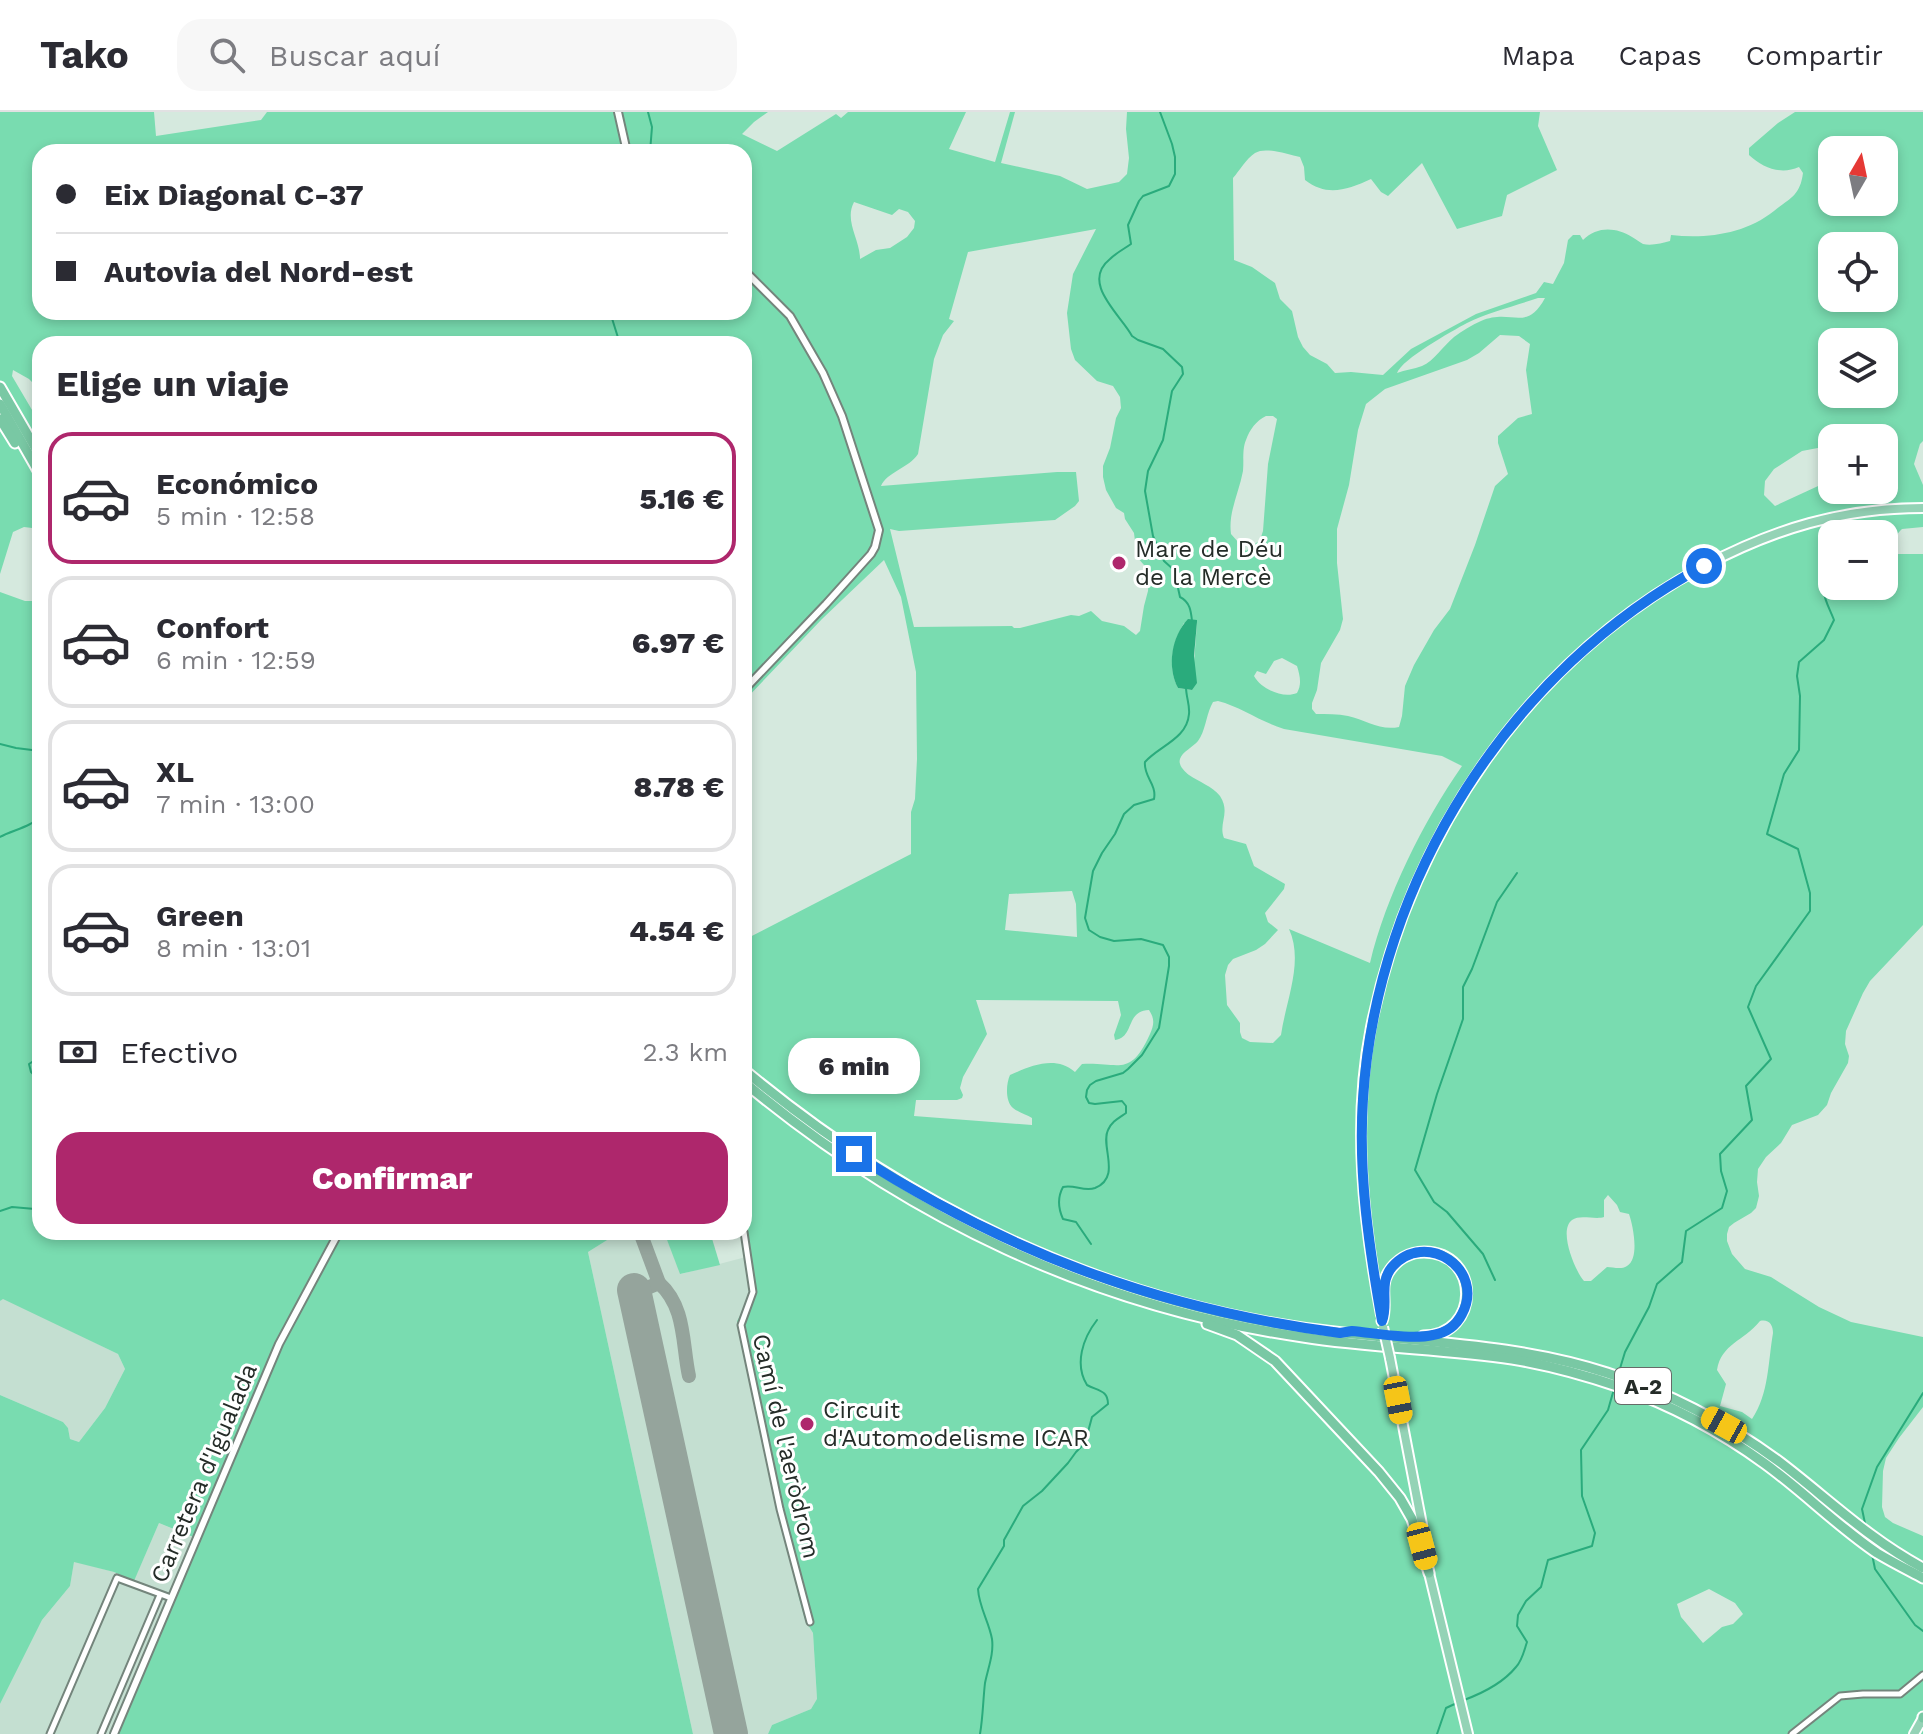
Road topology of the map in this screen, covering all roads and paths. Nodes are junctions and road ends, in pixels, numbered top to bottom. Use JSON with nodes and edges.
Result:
{"nodes":[{"id":1,"x":618,"y":112,"type":"edge"},
{"id":2,"x":625,"y":144,"type":"edge"},
{"id":3,"x":752,"y":278,"type":"edge"},
{"id":4,"x":0,"y":387,"type":"edge"},
{"id":5,"x":0,"y":404,"type":"edge"},
{"id":6,"x":0,"y":419,"type":"edge"},
{"id":7,"x":32,"y":442,"type":"edge"},
{"id":8,"x":32,"y":460,"type":"edge"},
{"id":9,"x":32,"y":469,"type":"edge"},
{"id":10,"x":1923,"y":508,"type":"edge"},
{"id":11,"x":752,"y":682,"type":"edge"},
{"id":12,"x":752,"y":1077,"type":"edge"},
{"id":13,"x":752,"y":1088,"type":"edge"},
{"id":14,"x":335,"y":1240,"type":"edge"},
{"id":15,"x":745,"y":1240,"type":"edge"},
{"id":16,"x":1182,"y":1313,"type":"junction"},
{"id":17,"x":1383,"y":1324,"type":"junction"},
{"id":18,"x":1340,"y":1333,"type":"junction"},
{"id":19,"x":1923,"y":1568,"type":"edge"},
{"id":20,"x":1429,"y":1573,"type":"junction"},
{"id":21,"x":1923,"y":1578,"type":"edge"},
{"id":22,"x":160,"y":1595,"type":"junction"},
{"id":23,"x":171,"y":1598,"type":"junction"},
{"id":24,"x":810,"y":1622,"type":"dead end"},
{"id":25,"x":1923,"y":1675,"type":"edge"},
{"id":26,"x":1923,"y":1717,"type":"edge"},
{"id":27,"x":50,"y":1734,"type":"edge"},
{"id":28,"x":101,"y":1734,"type":"edge"},
{"id":29,"x":114,"y":1734,"type":"edge"},
{"id":30,"x":1468,"y":1734,"type":"edge"},
{"id":31,"x":1792,"y":1734,"type":"edge"},
{"id":32,"x":1914,"y":1734,"type":"edge"}],
"edges":[{"from":1,"to":2,"type":"street"},
{"from":3,"to":11,"type":"street"},
{"from":4,"to":7,"type":"highway"},
{"from":5,"to":8,"type":"highway"},
{"from":6,"to":9,"type":"highway"},
{"from":10,"to":17,"type":"highway"},
{"from":12,"to":18,"type":"highway","number":"A-2"},
{"from":13,"to":16,"type":"highway","number":"A-2"},
{"from":14,"to":23,"type":"street","name":"Carretera d'Igualada"},
{"from":15,"to":24,"type":"street","name":"Camí de l'aeròdrom"},
{"from":16,"to":20,"type":"highway"},
{"from":16,"to":21,"type":"highway","number":"A-2"},
{"from":17,"to":18,"type":"highway"},
{"from":17,"to":20,"type":"highway","bridge":true},
{"from":18,"to":19,"type":"highway","number":"A-2"},
{"from":20,"to":30,"type":"highway"},
{"from":22,"to":23,"type":"street"},
{"from":22,"to":27,"type":"street"},
{"from":22,"to":28,"type":"street"},
{"from":23,"to":29,"type":"street","name":"Carretera d'Igualada"},
{"from":25,"to":31,"type":"street"},
{"from":26,"to":32,"type":"highway"}]}
